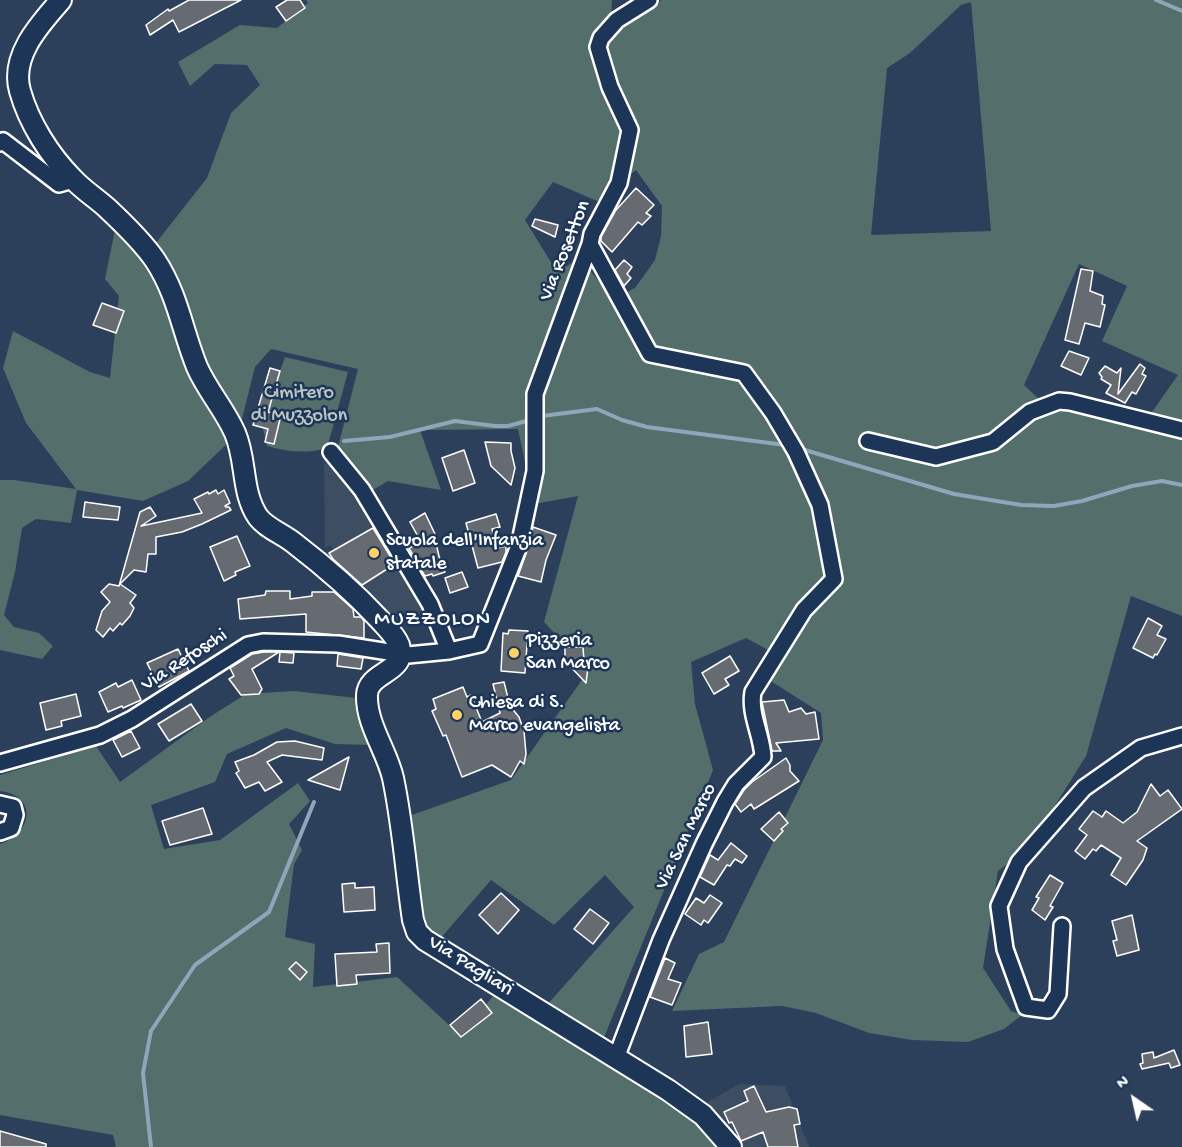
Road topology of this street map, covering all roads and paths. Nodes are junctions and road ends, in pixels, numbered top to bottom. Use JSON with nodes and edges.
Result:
{"nodes":[{"id":1,"x":60,"y":0,"type":"edge"},
{"id":2,"x":649,"y":0,"type":"edge"},
{"id":3,"x":0,"y":143,"type":"edge"},
{"id":4,"x":74,"y":180,"type":"junction"},
{"id":5,"x":590,"y":244,"type":"junction"},
{"id":6,"x":1182,"y":430,"type":"edge"},
{"id":7,"x":868,"y":441,"type":"dead end"},
{"id":8,"x":332,"y":452,"type":"dead end"},
{"id":9,"x":449,"y":651,"type":"junction"},
{"id":10,"x":400,"y":658,"type":"junction"},
{"id":11,"x":1182,"y":736,"type":"edge"},
{"id":12,"x":0,"y":763,"type":"edge"},
{"id":13,"x":0,"y":804,"type":"edge"},
{"id":14,"x":0,"y":832,"type":"edge"},
{"id":15,"x":1062,"y":926,"type":"dead end"},
{"id":16,"x":616,"y":1058,"type":"junction"},
{"id":17,"x":730,"y":1147,"type":"edge"}],
"edges":[{"from":1,"to":4,"type":"street"},
{"from":2,"to":5,"type":"street","name":"Via Rosetton"},
{"from":3,"to":4,"type":"street"},
{"from":4,"to":10,"type":"street"},
{"from":5,"to":9,"type":"street","name":"Via Rosetton"},
{"from":5,"to":16,"type":"street","name":"Via San Marco"},
{"from":6,"to":7,"type":"street"},
{"from":8,"to":9,"type":"street"},
{"from":9,"to":10,"type":"street","name":"Via Refoschi"},
{"from":10,"to":12,"type":"street","name":"Via Refoschi"},
{"from":10,"to":16,"type":"street","name":"Via Pagliari"},
{"from":11,"to":15,"type":"street"},
{"from":13,"to":14,"type":"street"},
{"from":16,"to":17,"type":"street","name":"Via Pagliari"}]}
